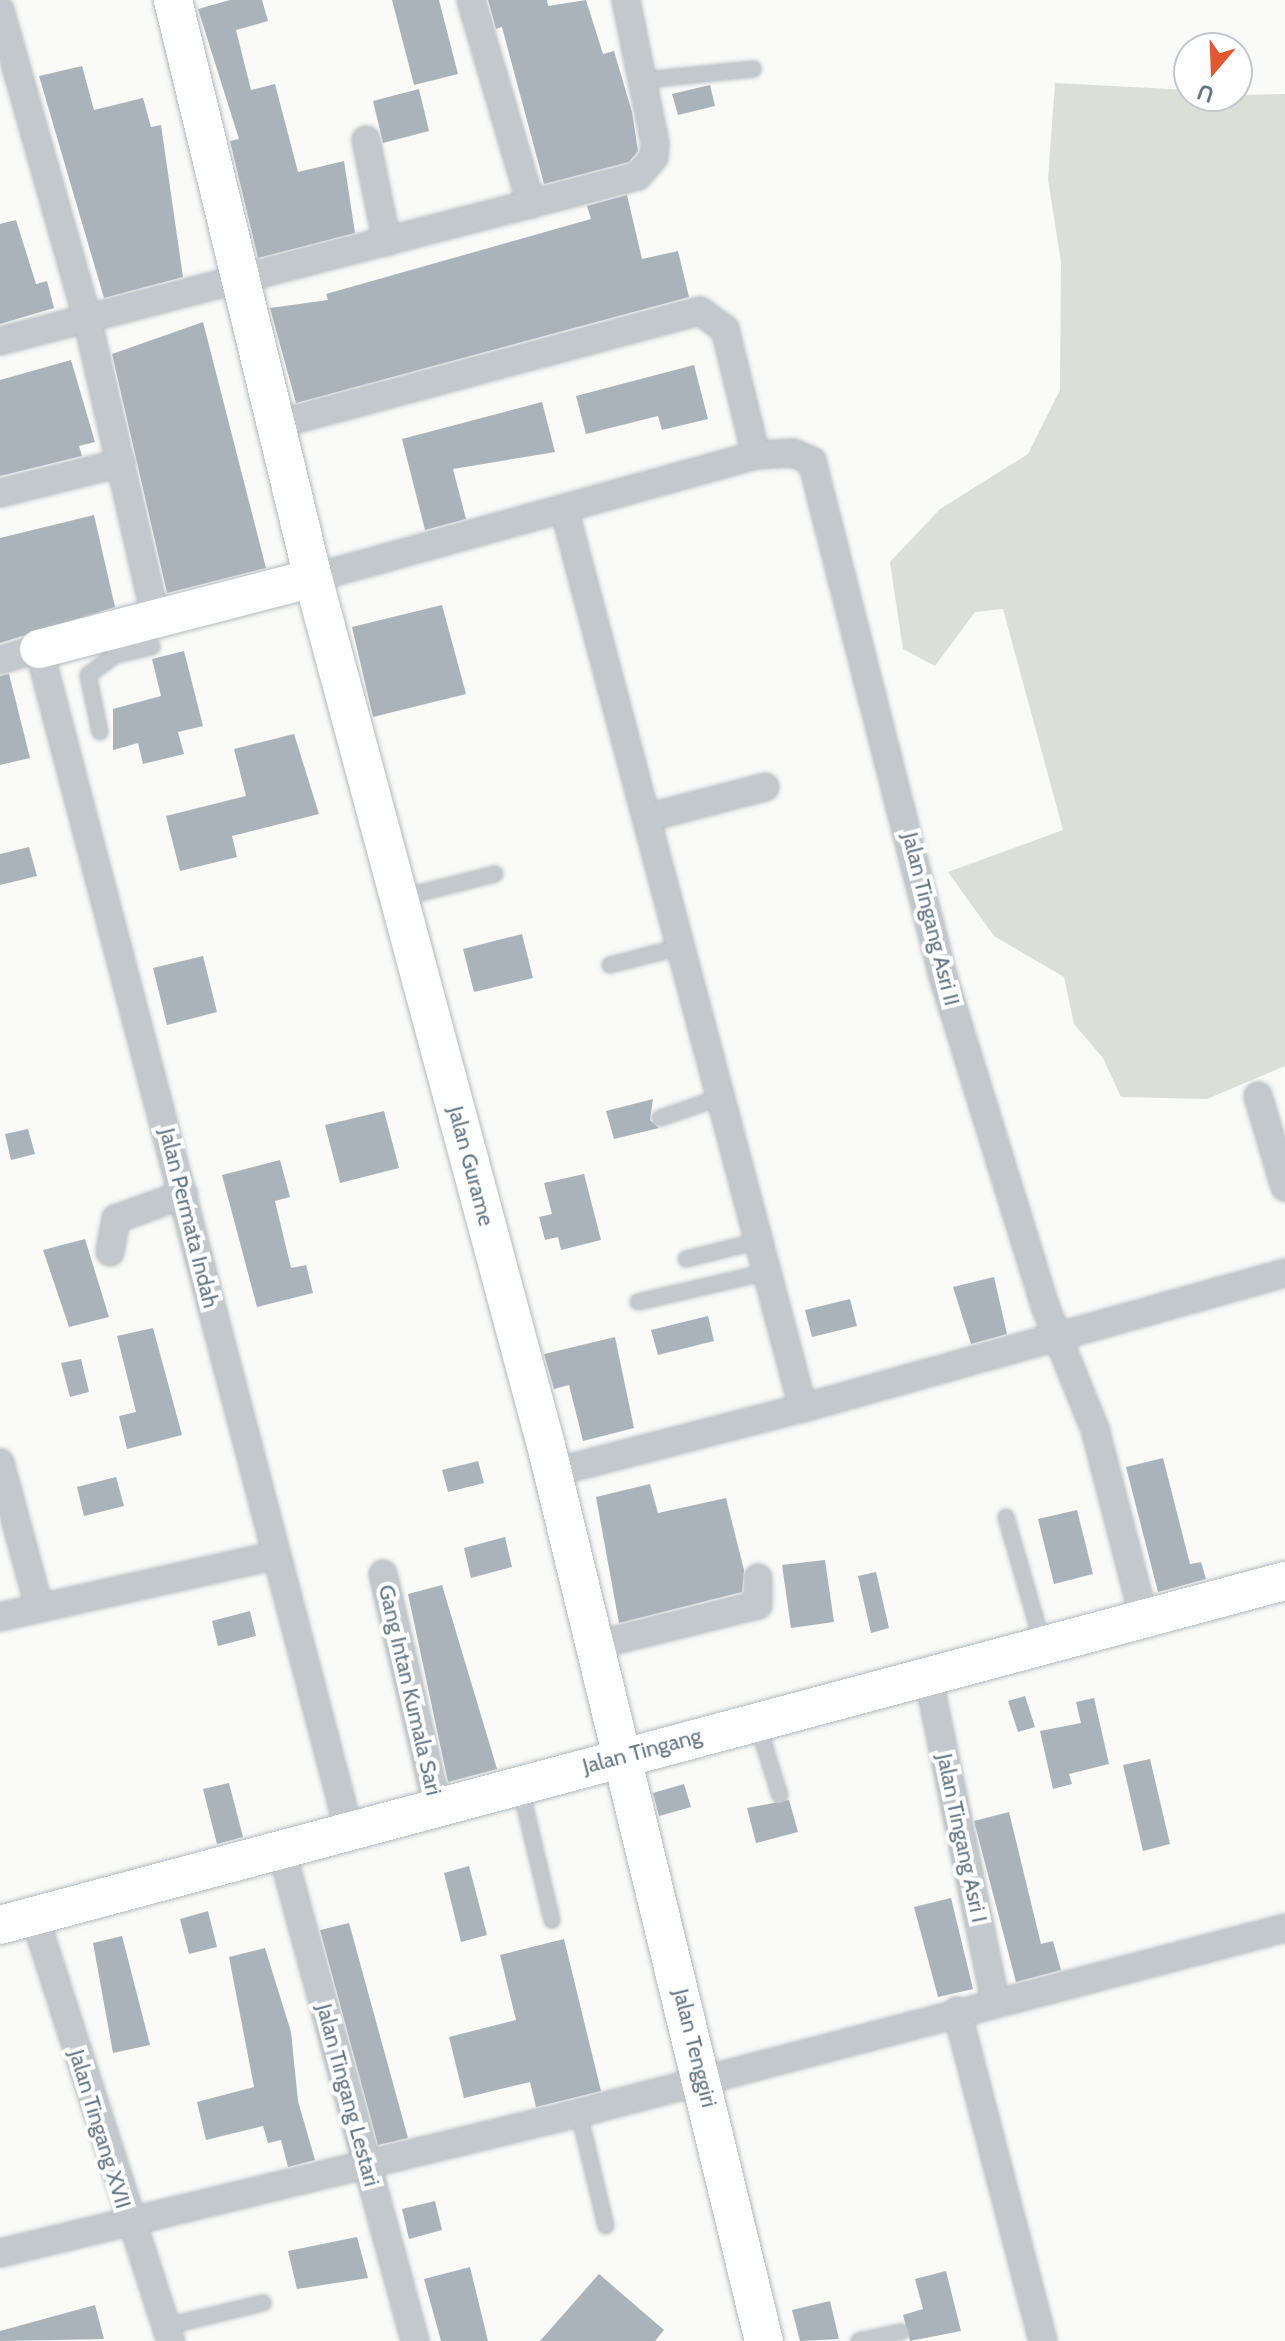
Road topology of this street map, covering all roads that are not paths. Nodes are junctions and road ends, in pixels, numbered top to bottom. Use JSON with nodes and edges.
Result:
{"nodes":[{"id":1,"x":173,"y":0,"type":"edge"},
{"id":2,"x":471,"y":0,"type":"edge"},
{"id":3,"x":626,"y":0,"type":"edge"},
{"id":4,"x":0,"y":10,"type":"edge"},
{"id":5,"x":753,"y":69,"type":"dead end"},
{"id":6,"x":644,"y":80,"type":"junction"},
{"id":7,"x":366,"y":140,"type":"dead end"},
{"id":8,"x":531,"y":204,"type":"junction"},
{"id":9,"x":387,"y":242,"type":"junction"},
{"id":10,"x":240,"y":278,"type":"junction"},
{"id":11,"x":87,"y":318,"type":"junction"},
{"id":12,"x":0,"y":341,"type":"edge"},
{"id":13,"x":278,"y":424,"type":"junction"},
{"id":14,"x":756,"y":455,"type":"junction"},
{"id":15,"x":121,"y":463,"type":"junction"},
{"id":16,"x":0,"y":493,"type":"edge"},
{"id":17,"x":565,"y":512,"type":"junction"},
{"id":18,"x":313,"y":578,"type":"junction"},
{"id":19,"x":154,"y":630,"type":"junction"},
{"id":20,"x":115,"y":640,"type":"junction"},
{"id":21,"x":39,"y":649,"type":"junction"},
{"id":22,"x":0,"y":660,"type":"edge"},
{"id":23,"x":100,"y":732,"type":"dead end"},
{"id":24,"x":765,"y":787,"type":"dead end"},
{"id":25,"x":646,"y":818,"type":"junction"},
{"id":26,"x":495,"y":874,"type":"dead end"},
{"id":27,"x":399,"y":898,"type":"junction"},
{"id":28,"x":680,"y":947,"type":"junction"},
{"id":29,"x":610,"y":965,"type":"dead end"},
{"id":30,"x":1258,"y":1096,"type":"dead end"},
{"id":31,"x":721,"y":1097,"type":"junction"},
{"id":32,"x":660,"y":1118,"type":"dead end"},
{"id":33,"x":1285,"y":1187,"type":"edge"},
{"id":34,"x":184,"y":1194,"type":"junction"},
{"id":35,"x":759,"y":1241,"type":"junction"},
{"id":36,"x":110,"y":1252,"type":"dead end"},
{"id":37,"x":686,"y":1259,"type":"dead end"},
{"id":38,"x":767,"y":1272,"type":"junction"},
{"id":39,"x":1285,"y":1273,"type":"edge"},
{"id":40,"x":638,"y":1302,"type":"dead end"},
{"id":41,"x":1057,"y":1334,"type":"junction"},
{"id":42,"x":803,"y":1408,"type":"junction"},
{"id":43,"x":0,"y":1463,"type":"edge"},
{"id":44,"x":551,"y":1473,"type":"junction"},
{"id":45,"x":1006,"y":1517,"type":"dead end"},
{"id":46,"x":272,"y":1556,"type":"junction"},
{"id":47,"x":383,"y":1574,"type":"dead end"},
{"id":48,"x":758,"y":1578,"type":"dead end"},
{"id":49,"x":1285,"y":1581,"type":"edge"},
{"id":50,"x":39,"y":1607,"type":"junction"},
{"id":51,"x":0,"y":1617,"type":"edge"},
{"id":52,"x":1144,"y":1619,"type":"junction"},
{"id":53,"x":1043,"y":1645,"type":"junction"},
{"id":54,"x":592,"y":1646,"type":"junction"},
{"id":55,"x":928,"y":1676,"type":"junction"},
{"id":56,"x":757,"y":1720,"type":"junction"},
{"id":57,"x":618,"y":1757,"type":"junction"},
{"id":58,"x":520,"y":1785,"type":"junction"},
{"id":59,"x":780,"y":1796,"type":"dead end"},
{"id":60,"x":437,"y":1806,"type":"junction"},
{"id":61,"x":348,"y":1827,"type":"junction"},
{"id":62,"x":281,"y":1848,"type":"junction"},
{"id":63,"x":17,"y":1920,"type":"edge"},
{"id":64,"x":552,"y":1920,"type":"dead end"},
{"id":65,"x":1285,"y":1928,"type":"edge"},
{"id":66,"x":995,"y":2000,"type":"junction"},
{"id":67,"x":957,"y":2011,"type":"junction"},
{"id":68,"x":704,"y":2077,"type":"junction"},
{"id":69,"x":579,"y":2113,"type":"junction"},
{"id":70,"x":368,"y":2165,"type":"junction"},
{"id":71,"x":129,"y":2221,"type":"junction"},
{"id":72,"x":606,"y":2226,"type":"dead end"},
{"id":73,"x":0,"y":2253,"type":"edge"},
{"id":74,"x":263,"y":2303,"type":"dead end"},
{"id":75,"x":901,"y":2332,"type":"dead end"},
{"id":76,"x":169,"y":2334,"type":"edge"},
{"id":77,"x":415,"y":2341,"type":"edge"},
{"id":78,"x":764,"y":2341,"type":"edge"},
{"id":79,"x":859,"y":2341,"type":"edge"},
{"id":80,"x":1043,"y":2341,"type":"edge"}],
"edges":[{"from":1,"to":10,"type":"street","name":"Jalan Gurame"},
{"from":2,"to":8,"type":"street"},
{"from":3,"to":6,"type":"street"},
{"from":4,"to":11,"type":"street"},
{"from":5,"to":6,"type":"lane"},
{"from":6,"to":8,"type":"street"},
{"from":7,"to":9,"type":"street"},
{"from":8,"to":9,"type":"street"},
{"from":9,"to":10,"type":"street"},
{"from":10,"to":11,"type":"street"},
{"from":10,"to":13,"type":"street","name":"Jalan Gurame"},
{"from":11,"to":12,"type":"street"},
{"from":11,"to":15,"type":"street"},
{"from":13,"to":14,"type":"street"},
{"from":13,"to":18,"type":"street","name":"Jalan Gurame"},
{"from":14,"to":17,"type":"street","name":"Jalan Tingang Asri II"},
{"from":14,"to":41,"type":"street","name":"Jalan Tingang Asri II"},
{"from":15,"to":16,"type":"street"},
{"from":15,"to":19,"type":"street"},
{"from":17,"to":18,"type":"street","name":"Jalan Tingang Asri II"},
{"from":17,"to":25,"type":"street"},
{"from":18,"to":19,"type":"street"},
{"from":18,"to":27,"type":"street","name":"Jalan Gurame"},
{"from":19,"to":20,"type":"street"},
{"from":20,"to":21,"type":"street"},
{"from":20,"to":23,"type":"lane"},
{"from":21,"to":22,"type":"street"},
{"from":21,"to":34,"type":"street","name":"Jalan Permata Indah"},
{"from":24,"to":25,"type":"street"},
{"from":25,"to":28,"type":"street"},
{"from":26,"to":27,"type":"lane"},
{"from":27,"to":44,"type":"street","name":"Jalan Gurame"},
{"from":28,"to":29,"type":"lane"},
{"from":28,"to":31,"type":"street"},
{"from":30,"to":33,"type":"street"},
{"from":31,"to":32,"type":"lane"},
{"from":31,"to":35,"type":"street"},
{"from":34,"to":36,"type":"street"},
{"from":34,"to":46,"type":"street","name":"Jalan Permata Indah"},
{"from":35,"to":37,"type":"lane"},
{"from":35,"to":38,"type":"street"},
{"from":38,"to":40,"type":"lane"},
{"from":38,"to":42,"type":"street"},
{"from":39,"to":41,"type":"street"},
{"from":41,"to":42,"type":"street"},
{"from":41,"to":52,"type":"street","name":"Jalan Tingang Asri II"},
{"from":42,"to":44,"type":"street"},
{"from":43,"to":50,"type":"street"},
{"from":44,"to":54,"type":"street","name":"Jalan Gurame"},
{"from":45,"to":53,"type":"lane"},
{"from":46,"to":50,"type":"street"},
{"from":46,"to":61,"type":"street","name":"Jalan Permata Indah"},
{"from":47,"to":60,"type":"street","name":"Gang Intan Kumala Sari"},
{"from":48,"to":54,"type":"street"},
{"from":49,"to":52,"type":"street","name":"Jalan Tingang"},
{"from":50,"to":51,"type":"street"},
{"from":52,"to":53,"type":"street","name":"Jalan Tingang"},
{"from":53,"to":55,"type":"street","name":"Jalan Tingang"},
{"from":54,"to":57,"type":"street","name":"Jalan Gurame"},
{"from":55,"to":56,"type":"street","name":"Jalan Tingang"},
{"from":55,"to":66,"type":"street","name":"Jalan Tingang Asri I"},
{"from":56,"to":57,"type":"street","name":"Jalan Tingang"},
{"from":56,"to":59,"type":"lane"},
{"from":57,"to":58,"type":"street","name":"Jalan Tingang"},
{"from":57,"to":68,"type":"street","name":"Jalan Tenggiri"},
{"from":58,"to":60,"type":"street","name":"Jalan Tingang"},
{"from":58,"to":64,"type":"lane"},
{"from":60,"to":61,"type":"street","name":"Jalan Tingang"},
{"from":61,"to":62,"type":"street","name":"Jalan Tingang"},
{"from":62,"to":63,"type":"street","name":"Jalan Tingang"},
{"from":62,"to":70,"type":"street","name":"Jalan Tingang Lestari"},
{"from":63,"to":71,"type":"street","name":"Jalan Tingang XVII"},
{"from":65,"to":66,"type":"street"},
{"from":66,"to":67,"type":"street"},
{"from":67,"to":68,"type":"street"},
{"from":67,"to":80,"type":"street"},
{"from":68,"to":69,"type":"street"},
{"from":68,"to":78,"type":"street","name":"Jalan Tenggiri"},
{"from":69,"to":70,"type":"street"},
{"from":69,"to":72,"type":"lane"},
{"from":70,"to":71,"type":"street"},
{"from":70,"to":77,"type":"street","name":"Jalan Tingang Lestari"},
{"from":71,"to":73,"type":"street"},
{"from":71,"to":76,"type":"street","name":"Jalan Tingang XVII"},
{"from":74,"to":76,"type":"lane"},
{"from":75,"to":79,"type":"lane"}]}
